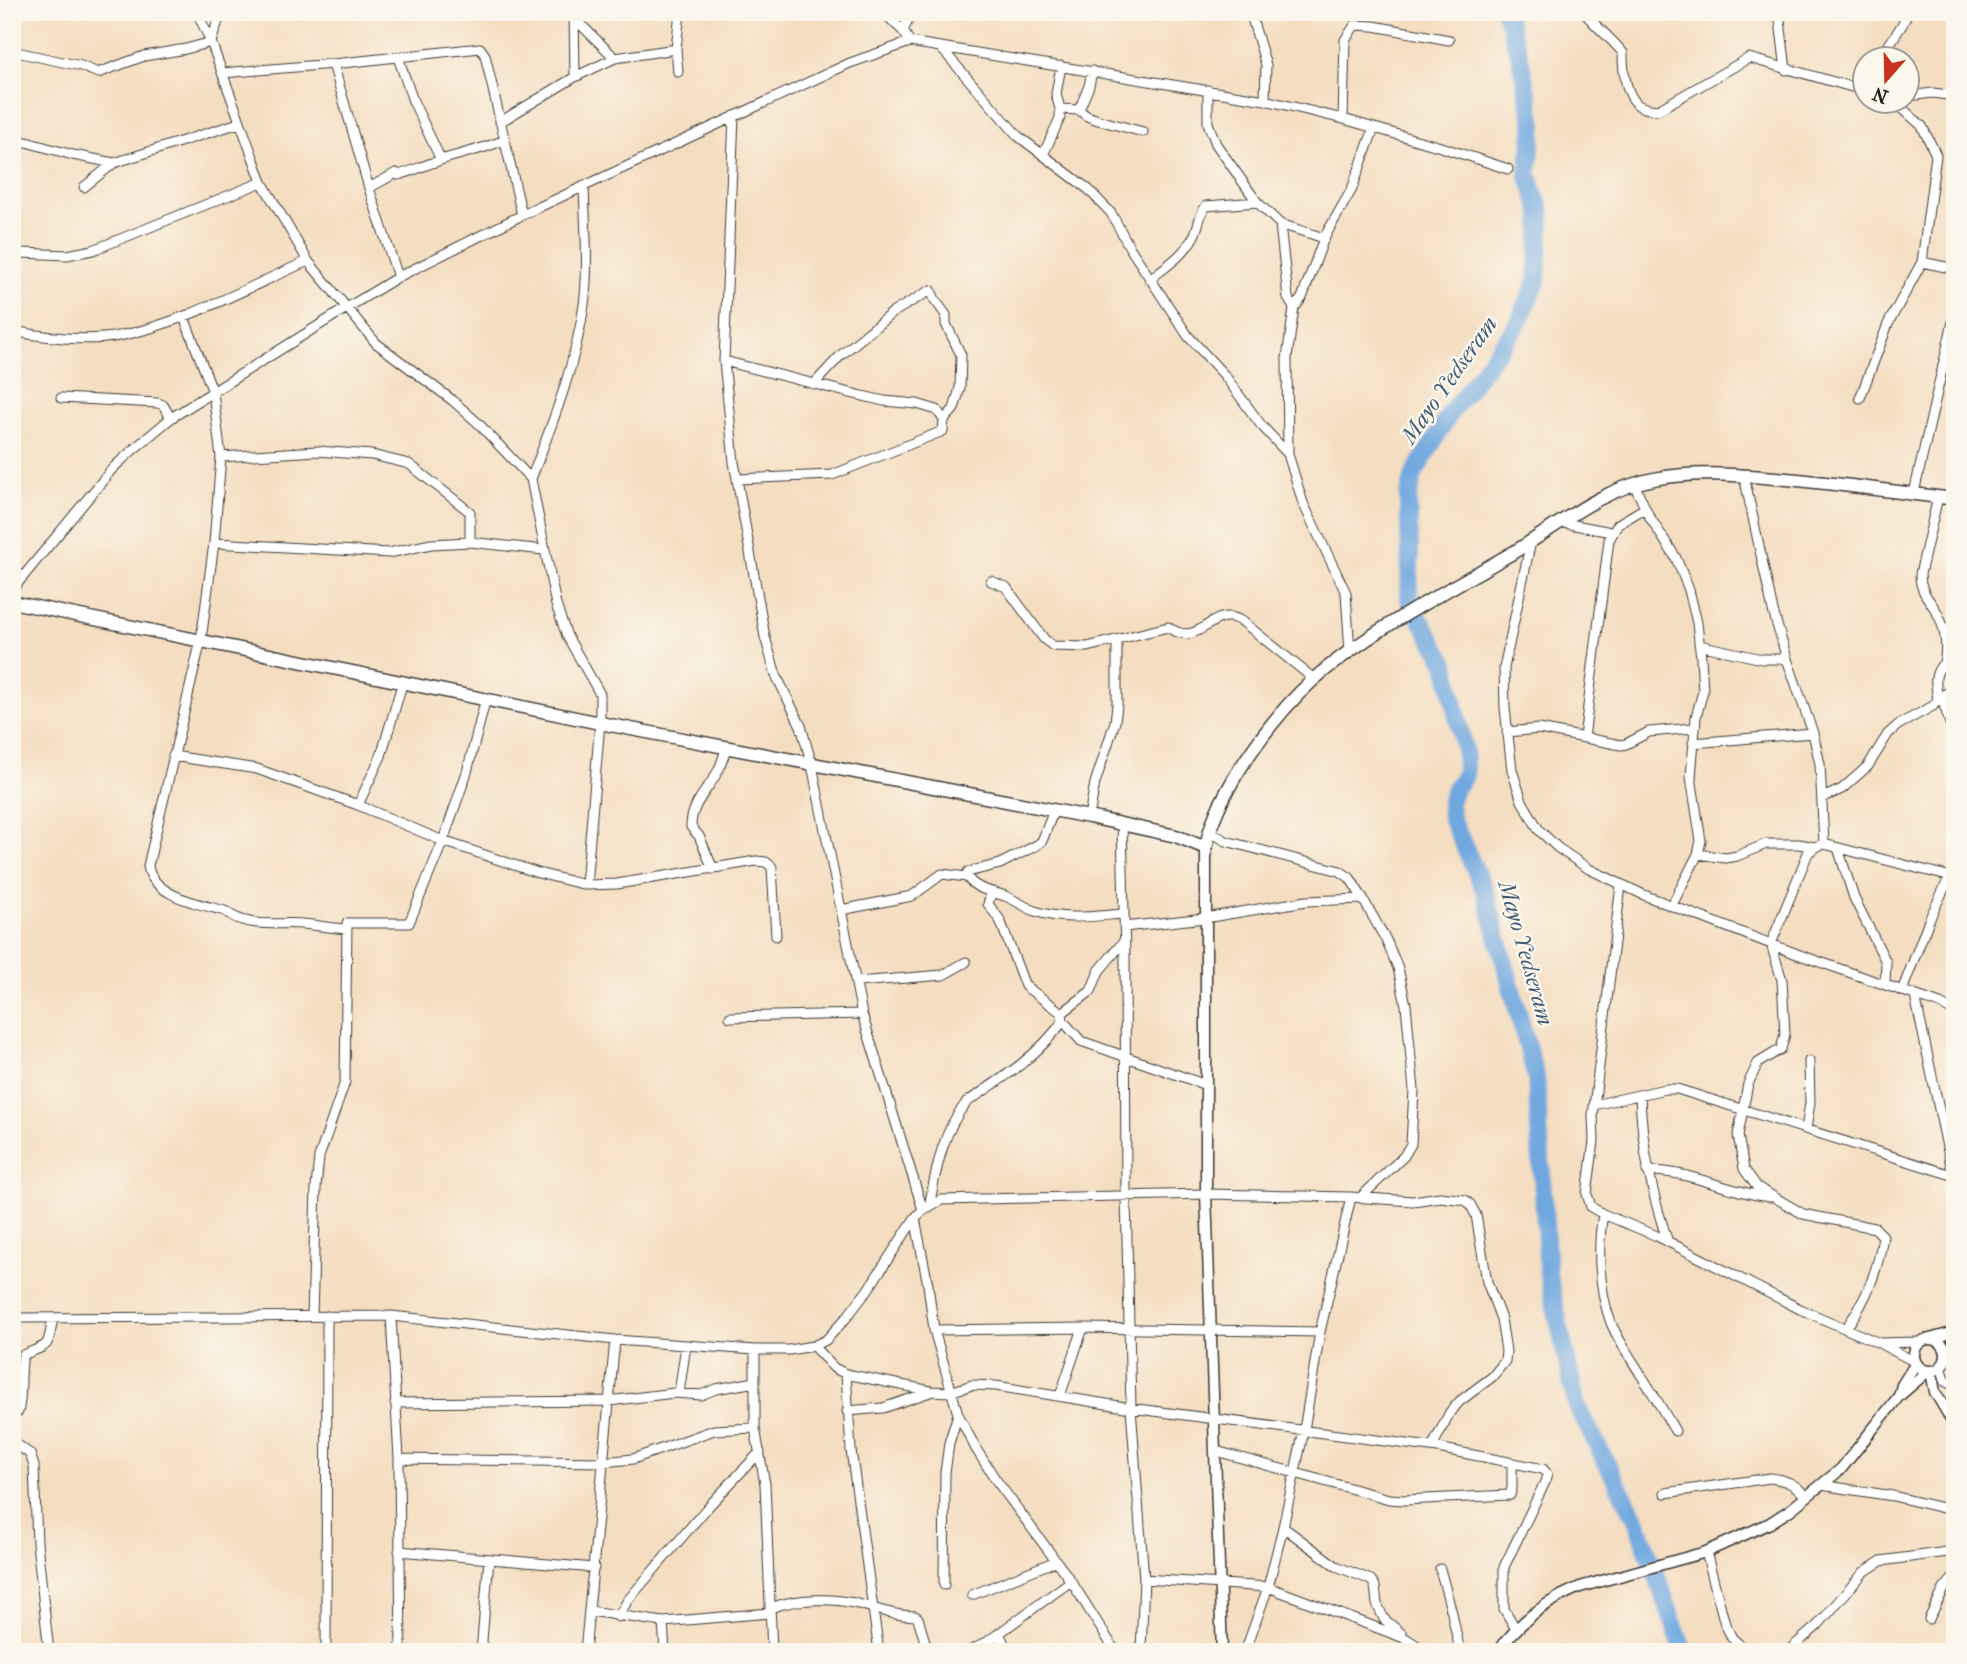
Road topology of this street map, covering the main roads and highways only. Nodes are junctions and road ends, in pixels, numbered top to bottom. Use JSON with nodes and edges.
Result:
{"nodes":[{"id":1,"x":1955,"y":499,"type":"edge"},
{"id":2,"x":12,"y":602,"type":"edge"},
{"id":3,"x":1209,"y":831,"type":"junction"},
{"id":4,"x":1177,"y":836,"type":"junction"}],
"edges":[{"from":1,"to":3,"type":"main road"},
{"from":2,"to":4,"type":"main road"},
{"from":3,"to":4,"type":"main road"},
{"from":3,"to":4,"type":"main road"}]}
